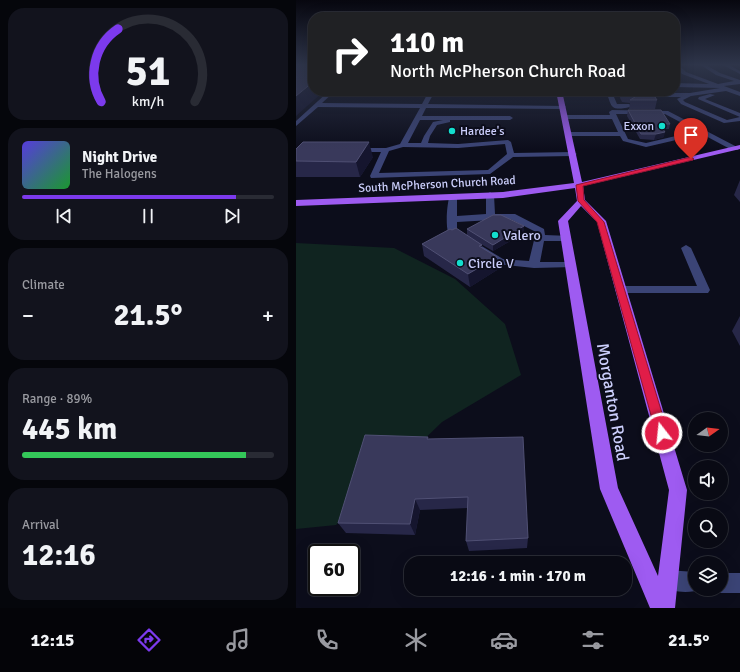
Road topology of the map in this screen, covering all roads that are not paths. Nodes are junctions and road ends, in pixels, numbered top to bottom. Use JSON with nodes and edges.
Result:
{"nodes":[{"id":1,"x":700,"y":93,"type":"edge"},
{"id":2,"x":722,"y":93,"type":"edge"},
{"id":3,"x":680,"y":95,"type":"edge"},
{"id":4,"x":690,"y":95,"type":"junction"},
{"id":5,"x":327,"y":96,"type":"edge"},
{"id":6,"x":429,"y":96,"type":"edge"},
{"id":7,"x":560,"y":96,"type":"edge"},
{"id":8,"x":610,"y":96,"type":"edge"},
{"id":9,"x":317,"y":105,"type":"junction"},
{"id":10,"x":670,"y":105,"type":"dead end"},
{"id":11,"x":424,"y":106,"type":"junction"},
{"id":12,"x":562,"y":107,"type":"junction"},
{"id":13,"x":740,"y":115,"type":"edge"},
{"id":14,"x":565,"y":117,"type":"junction"},
{"id":15,"x":614,"y":117,"type":"junction"},
{"id":16,"x":418,"y":118,"type":"junction"},
{"id":17,"x":489,"y":118,"type":"junction"},
{"id":18,"x":510,"y":118,"type":"dead end"},
{"id":19,"x":740,"y":119,"type":"edge"},
{"id":20,"x":296,"y":124,"type":"edge"},
{"id":21,"x":703,"y":132,"type":"junction"},
{"id":22,"x":568,"y":134,"type":"junction"},
{"id":23,"x":622,"y":134,"type":"junction"},
{"id":24,"x":403,"y":145,"type":"junction"},
{"id":25,"x":424,"y":146,"type":"junction"},
{"id":26,"x":738,"y":147,"type":"edge"},
{"id":27,"x":386,"y":150,"type":"junction"},
{"id":28,"x":348,"y":151,"type":"edge"},
{"id":29,"x":573,"y":154,"type":"junction"},
{"id":30,"x":511,"y":155,"type":"junction"},
{"id":31,"x":579,"y":185,"type":"junction"},
{"id":32,"x":490,"y":195,"type":"junction"},
{"id":33,"x":454,"y":197,"type":"junction"},
{"id":34,"x":581,"y":201,"type":"junction"},
{"id":35,"x":296,"y":203,"type":"edge"},
{"id":36,"x":491,"y":217,"type":"junction"},
{"id":37,"x":452,"y":219,"type":"junction"},
{"id":38,"x":539,"y":238,"type":"junction"},
{"id":39,"x":566,"y":238,"type":"junction"},
{"id":40,"x":686,"y":248,"type":"dead end"},
{"id":41,"x":534,"y":265,"type":"junction"},
{"id":42,"x":570,"y":265,"type":"junction"},
{"id":43,"x":621,"y":290,"type":"junction"},
{"id":44,"x":667,"y":580,"type":"junction"},
{"id":45,"x":688,"y":582,"type":"edge"},
{"id":46,"x":728,"y":583,"type":"edge"},
{"id":47,"x":740,"y":583,"type":"edge"},
{"id":48,"x":662,"y":608,"type":"edge"}],
"edges":[{"from":1,"to":4,"type":"street"},
{"from":2,"to":13,"type":"street"},
{"from":3,"to":4,"type":"street"},
{"from":4,"to":19,"type":"street"},
{"from":5,"to":9,"type":"street"},
{"from":6,"to":11,"type":"street"},
{"from":7,"to":12,"type":"main road"},
{"from":8,"to":10,"type":"street"},
{"from":9,"to":11,"type":"street"},
{"from":9,"to":20,"type":"street"},
{"from":11,"to":12,"type":"street"},
{"from":11,"to":16,"type":"street"},
{"from":12,"to":14,"type":"main road"},
{"from":14,"to":15,"type":"street"},
{"from":14,"to":22,"type":"main road"},
{"from":15,"to":21,"type":"street"},
{"from":15,"to":23,"type":"street"},
{"from":16,"to":17,"type":"street"},
{"from":16,"to":24,"type":"street"},
{"from":17,"to":18,"type":"street"},
{"from":17,"to":25,"type":"street"},
{"from":21,"to":23,"type":"street"},
{"from":21,"to":26,"type":"street"},
{"from":22,"to":23,"type":"street"},
{"from":22,"to":29,"type":"main road"},
{"from":24,"to":25,"type":"street"},
{"from":24,"to":27,"type":"street"},
{"from":25,"to":30,"type":"street"},
{"from":26,"to":31,"type":"main road","name":"South McPherson Church Road"},
{"from":27,"to":28,"type":"street"},
{"from":27,"to":30,"type":"street"},
{"from":29,"to":30,"type":"street"},
{"from":29,"to":31,"type":"main road"},
{"from":31,"to":32,"type":"main road","name":"South McPherson Church Road"},
{"from":31,"to":34,"type":"main road"},
{"from":32,"to":33,"type":"main road","name":"South McPherson Church Road"},
{"from":32,"to":36,"type":"street"},
{"from":33,"to":35,"type":"main road","name":"South McPherson Church Road"},
{"from":33,"to":37,"type":"street"},
{"from":34,"to":39,"type":"main road","name":"Morganton Road"},
{"from":34,"to":43,"type":"main road","name":"Morganton Road"},
{"from":36,"to":37,"type":"street"},
{"from":36,"to":38,"type":"street"},
{"from":37,"to":41,"type":"street"},
{"from":38,"to":39,"type":"street"},
{"from":38,"to":41,"type":"street"},
{"from":39,"to":42,"type":"main road","name":"Morganton Road"},
{"from":40,"to":43,"type":"street"},
{"from":41,"to":42,"type":"street"},
{"from":42,"to":48,"type":"main road","name":"Morganton Road"},
{"from":43,"to":44,"type":"main road","name":"Morganton Road"},
{"from":44,"to":45,"type":"street"},
{"from":44,"to":48,"type":"main road","name":"Morganton Road"},
{"from":46,"to":47,"type":"street"}]}
